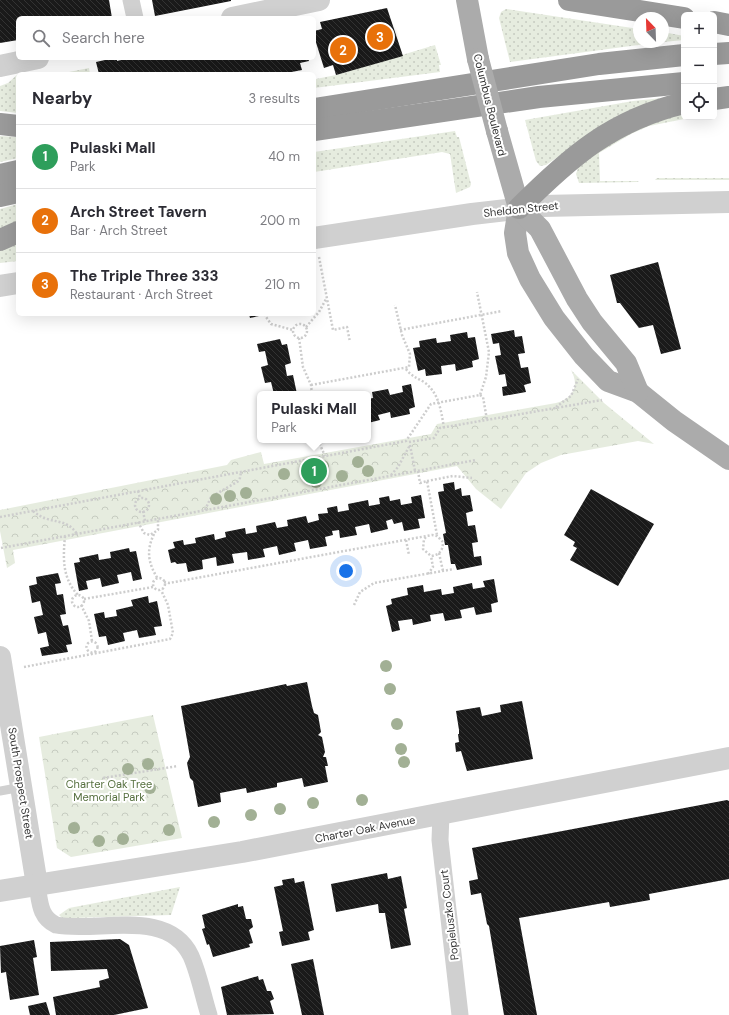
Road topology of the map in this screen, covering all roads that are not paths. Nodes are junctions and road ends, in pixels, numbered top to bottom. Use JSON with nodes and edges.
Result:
{"nodes":[{"id":1,"x":131,"y":0,"type":"edge"},
{"id":2,"x":319,"y":0,"type":"edge"},
{"id":3,"x":467,"y":0,"type":"edge"},
{"id":4,"x":569,"y":0,"type":"edge"},
{"id":5,"x":135,"y":16,"type":"edge"},
{"id":6,"x":242,"y":16,"type":"edge"},
{"id":7,"x":681,"y":18,"type":"edge"},
{"id":8,"x":717,"y":23,"type":"edge"},
{"id":9,"x":729,"y":25,"type":"edge"},
{"id":10,"x":729,"y":53,"type":"edge"},
{"id":11,"x":717,"y":54,"type":"edge"},
{"id":12,"x":681,"y":55,"type":"edge"},
{"id":13,"x":28,"y":60,"type":"edge"},
{"id":14,"x":0,"y":66,"type":"edge"},
{"id":15,"x":681,"y":83,"type":"edge"},
{"id":16,"x":717,"y":83,"type":"edge"},
{"id":17,"x":729,"y":83,"type":"edge"},
{"id":18,"x":729,"y":97,"type":"edge"},
{"id":19,"x":717,"y":99,"type":"edge"},
{"id":20,"x":681,"y":105,"type":"edge"},
{"id":21,"x":316,"y":108,"type":"edge"},
{"id":22,"x":416,"y":115,"type":"junction"},
{"id":23,"x":0,"y":124,"type":"edge"},
{"id":24,"x":16,"y":126,"type":"edge"},
{"id":25,"x":316,"y":130,"type":"edge"},
{"id":26,"x":316,"y":142,"type":"edge"},
{"id":27,"x":16,"y":171,"type":"edge"},
{"id":28,"x":0,"y":175,"type":"edge"},
{"id":29,"x":16,"y":192,"type":"edge"},
{"id":30,"x":0,"y":196,"type":"edge"},
{"id":31,"x":729,"y":202,"type":"edge"},
{"id":32,"x":519,"y":208,"type":"junction"},
{"id":33,"x":16,"y":233,"type":"edge"},
{"id":34,"x":0,"y":240,"type":"edge"},
{"id":35,"x":316,"y":246,"type":"edge"},
{"id":36,"x":16,"y":283,"type":"edge"},
{"id":37,"x":0,"y":286,"type":"edge"},
{"id":38,"x":638,"y":392,"type":"junction"},
{"id":39,"x":729,"y":459,"type":"edge"},
{"id":40,"x":0,"y":657,"type":"edge"},
{"id":41,"x":729,"y":758,"type":"edge"},
{"id":42,"x":22,"y":786,"type":"junction"},
{"id":43,"x":0,"y":791,"type":"edge"},
{"id":44,"x":441,"y":814,"type":"junction"},
{"id":45,"x":37,"y":885,"type":"junction"},
{"id":46,"x":0,"y":891,"type":"edge"},
{"id":47,"x":209,"y":1015,"type":"edge"},
{"id":48,"x":460,"y":1015,"type":"edge"}],
"edges":[{"from":1,"to":5,"type":"street"},
{"from":2,"to":6,"type":"street"},
{"from":3,"to":32,"type":"main road","name":"Columbus Boulevard","bridge":true},
{"from":4,"to":7,"type":"highway"},
{"from":8,"to":9,"type":"highway"},
{"from":10,"to":11,"type":"highway"},
{"from":12,"to":21,"type":"highway"},
{"from":13,"to":14,"type":"street"},
{"from":15,"to":22,"type":"highway"},
{"from":16,"to":17,"type":"highway"},
{"from":18,"to":19,"type":"highway"},
{"from":20,"to":32,"type":"highway"},
{"from":22,"to":25,"type":"highway"},
{"from":22,"to":26,"type":"highway"},
{"from":23,"to":24,"type":"highway"},
{"from":27,"to":28,"type":"highway"},
{"from":29,"to":30,"type":"highway"},
{"from":31,"to":32,"type":"street","name":"Sheldon Street"},
{"from":32,"to":35,"type":"street","name":"Sheldon Street"},
{"from":32,"to":38,"type":"main road","name":"Columbus Boulevard"},
{"from":32,"to":38,"type":"main road","name":"Columbus Boulevard"},
{"from":33,"to":34,"type":"highway"},
{"from":36,"to":37,"type":"street"},
{"from":38,"to":39,"type":"main road","name":"Columbus Boulevard"},
{"from":40,"to":42,"type":"street","name":"South Prospect Street"},
{"from":41,"to":44,"type":"street","name":"Charter Oak Avenue"},
{"from":42,"to":43,"type":"lane"},
{"from":42,"to":45,"type":"street","name":"South Prospect Street"},
{"from":44,"to":45,"type":"street","name":"Charter Oak Avenue"},
{"from":44,"to":48,"type":"street","name":"Popieluszko Court"},
{"from":45,"to":46,"type":"street","name":"Charter Oak Avenue"},
{"from":45,"to":47,"type":"street"}]}
